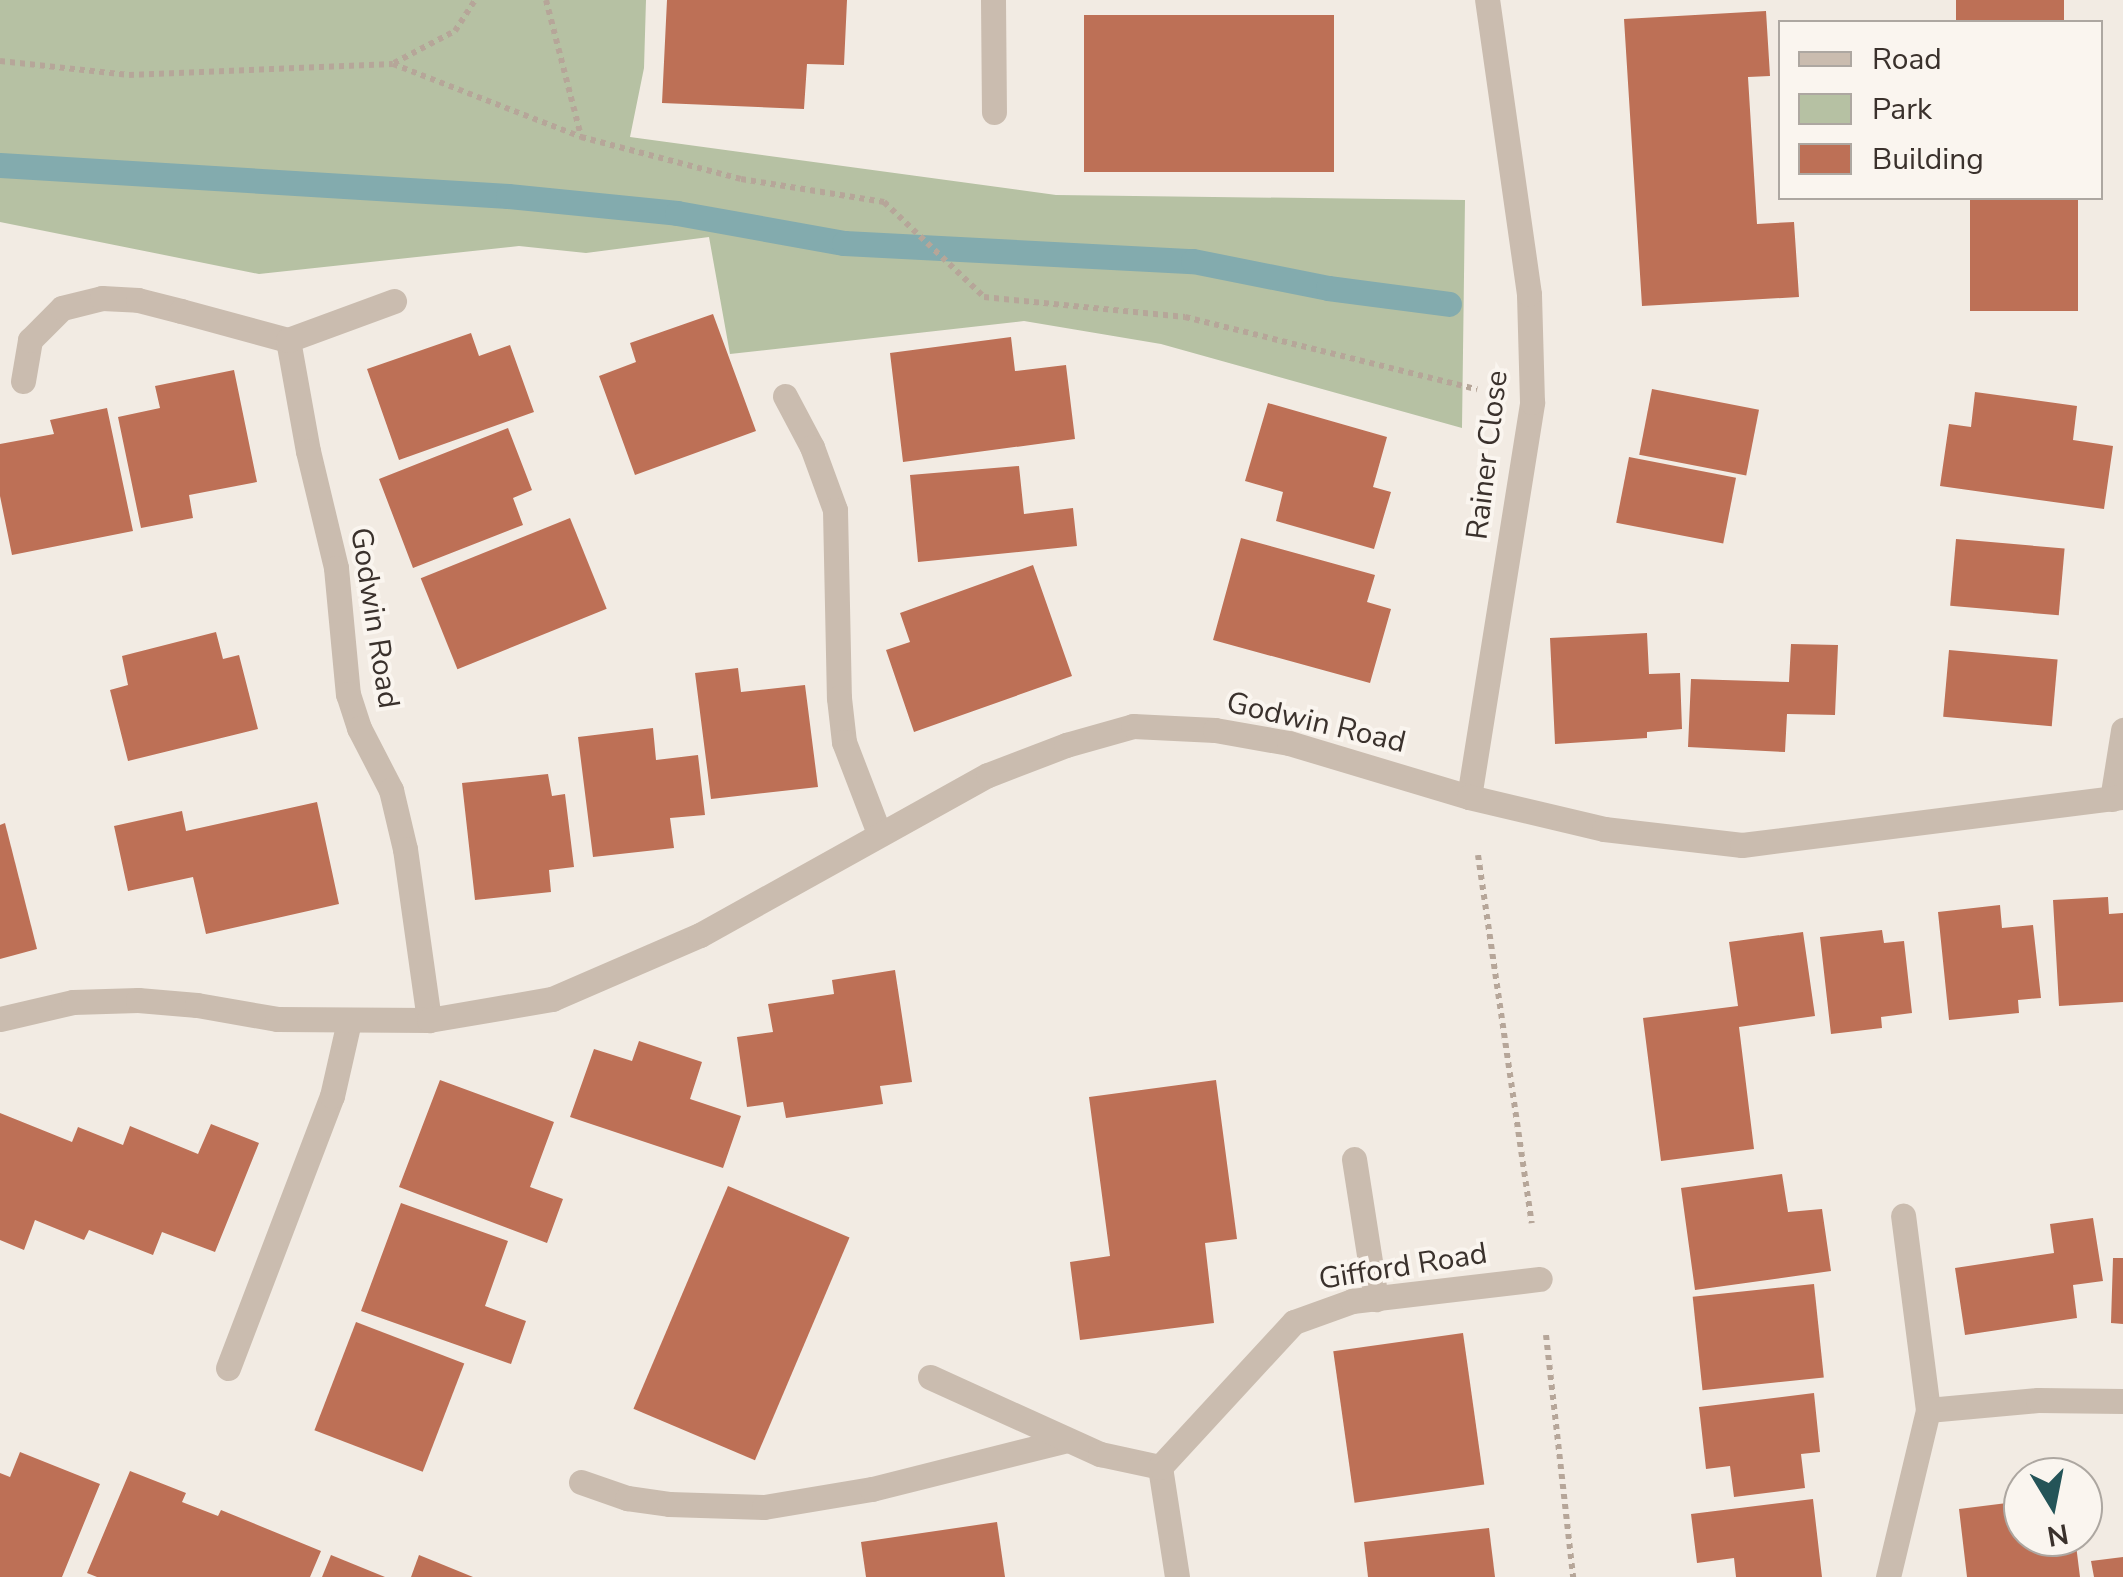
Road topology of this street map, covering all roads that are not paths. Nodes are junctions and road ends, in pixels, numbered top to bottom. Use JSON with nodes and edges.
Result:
{"nodes":[{"id":1,"x":993,"y":0,"type":"edge"},
{"id":2,"x":1487,"y":0,"type":"edge"},
{"id":3,"x":994,"y":112,"type":"dead end"},
{"id":4,"x":394,"y":301,"type":"dead end"},
{"id":5,"x":288,"y":340,"type":"junction"},
{"id":6,"x":23,"y":381,"type":"dead end"},
{"id":7,"x":785,"y":396,"type":"dead end"},
{"id":8,"x":2123,"y":730,"type":"edge"},
{"id":9,"x":1470,"y":797,"type":"junction"},
{"id":10,"x":2118,"y":798,"type":"edge"},
{"id":11,"x":879,"y":833,"type":"junction"},
{"id":12,"x":0,"y":1019,"type":"edge"},
{"id":13,"x":429,"y":1020,"type":"junction"},
{"id":14,"x":349,"y":1022,"type":"junction"},
{"id":15,"x":1354,"y":1158,"type":"dead end"},
{"id":16,"x":1903,"y":1216,"type":"dead end"},
{"id":17,"x":1540,"y":1279,"type":"road end"},
{"id":18,"x":1376,"y":1298,"type":"junction"},
{"id":19,"x":228,"y":1368,"type":"dead end"},
{"id":20,"x":930,"y":1377,"type":"dead end"},
{"id":21,"x":2123,"y":1401,"type":"edge"},
{"id":22,"x":1928,"y":1410,"type":"junction"},
{"id":23,"x":1067,"y":1440,"type":"junction"},
{"id":24,"x":1160,"y":1466,"type":"junction"},
{"id":25,"x":581,"y":1482,"type":"dead end"},
{"id":26,"x":1178,"y":1577,"type":"edge"},
{"id":27,"x":1888,"y":1577,"type":"edge"}],
"edges":[{"from":1,"to":3,"type":"street"},
{"from":2,"to":9,"type":"street","name":"Rainer Close"},
{"from":4,"to":5,"type":"street"},
{"from":5,"to":6,"type":"street"},
{"from":5,"to":13,"type":"street","name":"Godwin Road"},
{"from":7,"to":11,"type":"street"},
{"from":8,"to":10,"type":"street"},
{"from":9,"to":10,"type":"street","name":"Godwin Road"},
{"from":9,"to":11,"type":"street","name":"Godwin Road"},
{"from":11,"to":13,"type":"street","name":"Godwin Road"},
{"from":12,"to":14,"type":"street","name":"Godwin Road"},
{"from":13,"to":14,"type":"street","name":"Godwin Road"},
{"from":14,"to":19,"type":"street"},
{"from":15,"to":18,"type":"street"},
{"from":16,"to":22,"type":"street"},
{"from":17,"to":18,"type":"street","name":"Gifford Road"},
{"from":18,"to":24,"type":"street","name":"Gifford Road"},
{"from":20,"to":23,"type":"street"},
{"from":21,"to":22,"type":"street"},
{"from":22,"to":27,"type":"street"},
{"from":23,"to":24,"type":"street"},
{"from":23,"to":25,"type":"street"},
{"from":24,"to":26,"type":"street"}]}
